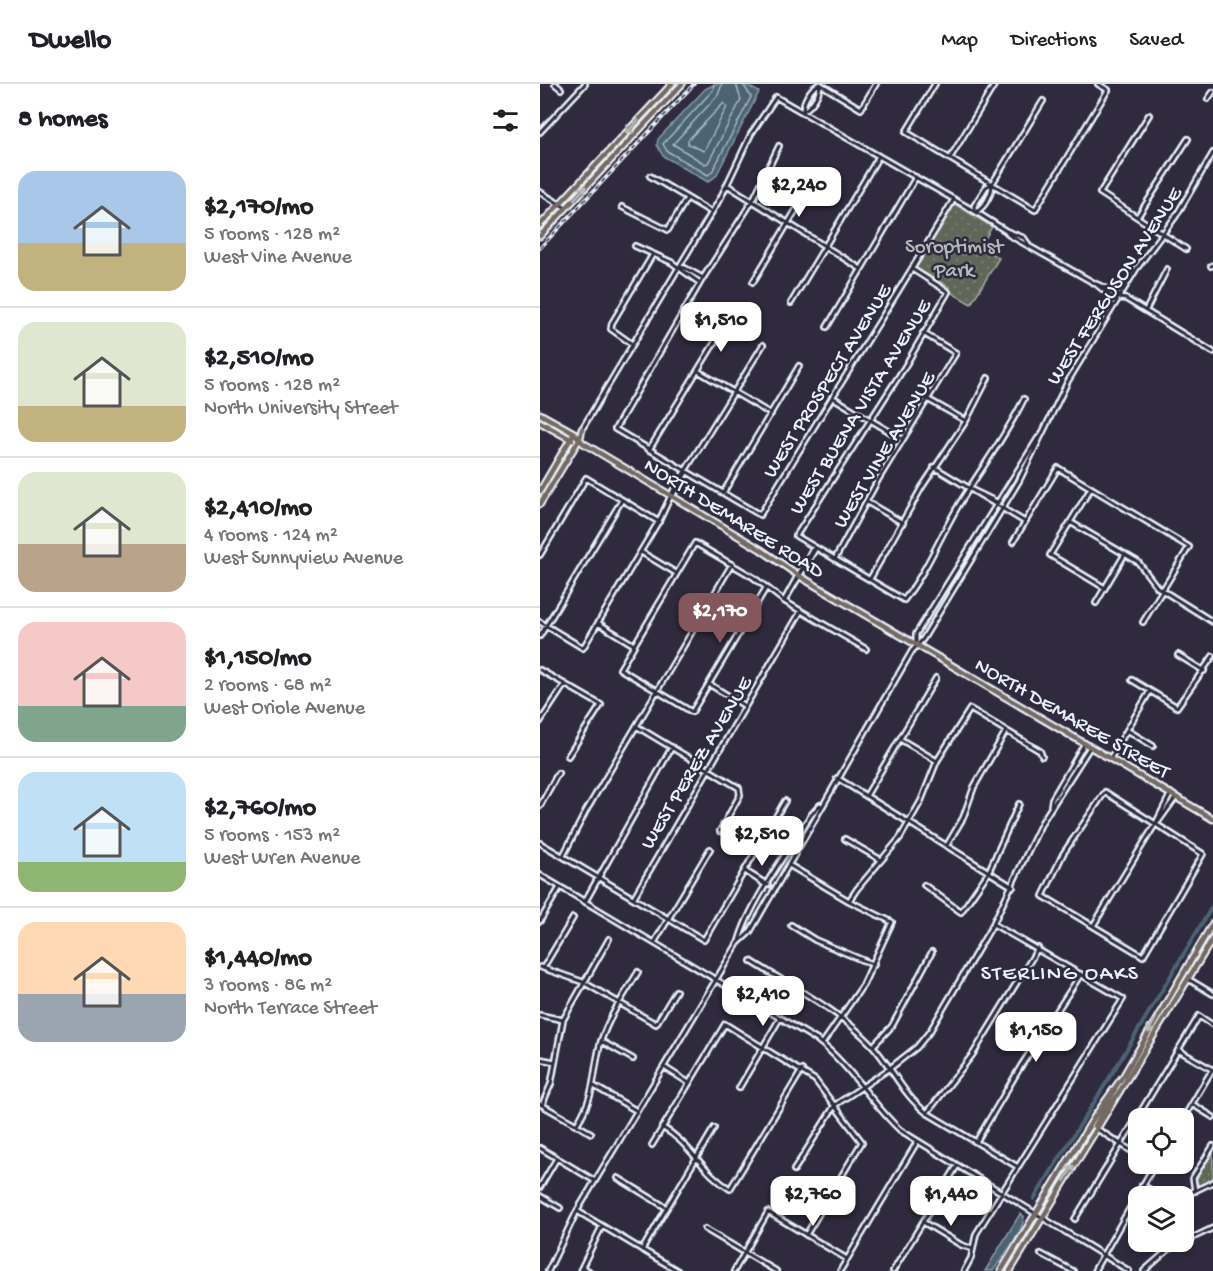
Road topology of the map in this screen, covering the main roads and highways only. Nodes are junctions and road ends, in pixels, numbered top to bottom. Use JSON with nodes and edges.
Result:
{"nodes":[{"id":1,"x":682,"y":84,"type":"edge"},
{"id":2,"x":672,"y":85,"type":"edge"},
{"id":3,"x":648,"y":120,"type":"junction"},
{"id":4,"x":540,"y":225,"type":"edge"},
{"id":5,"x":540,"y":236,"type":"edge"},
{"id":6,"x":540,"y":414,"type":"edge"},
{"id":7,"x":540,"y":422,"type":"edge"},
{"id":8,"x":574,"y":433,"type":"junction"},
{"id":9,"x":570,"y":440,"type":"junction"},
{"id":10,"x":580,"y":441,"type":"junction"},
{"id":11,"x":540,"y":491,"type":"edge"},
{"id":12,"x":540,"y":504,"type":"edge"},
{"id":13,"x":916,"y":644,"type":"joint"},
{"id":14,"x":1213,"y":819,"type":"edge"},
{"id":15,"x":1213,"y":923,"type":"edge"},
{"id":16,"x":1213,"y":938,"type":"edge"},
{"id":17,"x":1116,"y":1087,"type":"junction"},
{"id":18,"x":1096,"y":1129,"type":"junction"},
{"id":19,"x":1002,"y":1271,"type":"edge"},
{"id":20,"x":1010,"y":1271,"type":"edge"}],
"edges":[{"from":1,"to":3,"type":"main road"},
{"from":2,"to":3,"type":"main road"},
{"from":2,"to":4,"type":"main road","one_way":true},
{"from":5,"to":3,"type":"main road","one_way":true},
{"from":6,"to":8,"type":"main road","name":"NORTH DEMAREE ROAD"},
{"from":7,"to":9,"type":"main road"},
{"from":8,"to":9,"type":"main road"},
{"from":8,"to":10,"type":"main road","name":"NORTH DEMAREE ROAD"},
{"from":8,"to":10,"type":"main road"},
{"from":9,"to":10,"type":"main road"},
{"from":9,"to":11,"type":"main road"},
{"from":10,"to":12,"type":"main road"},
{"from":10,"to":13,"type":"main road","name":"NORTH DEMAREE ROAD"},
{"from":13,"to":14,"type":"main road","name":"NORTH DEMAREE STREET"},
{"from":15,"to":17,"type":"main road","one_way":true},
{"from":16,"to":18,"type":"main road"},
{"from":17,"to":18,"type":"main road"},
{"from":17,"to":19,"type":"main road"},
{"from":20,"to":18,"type":"main road","one_way":true}]}
